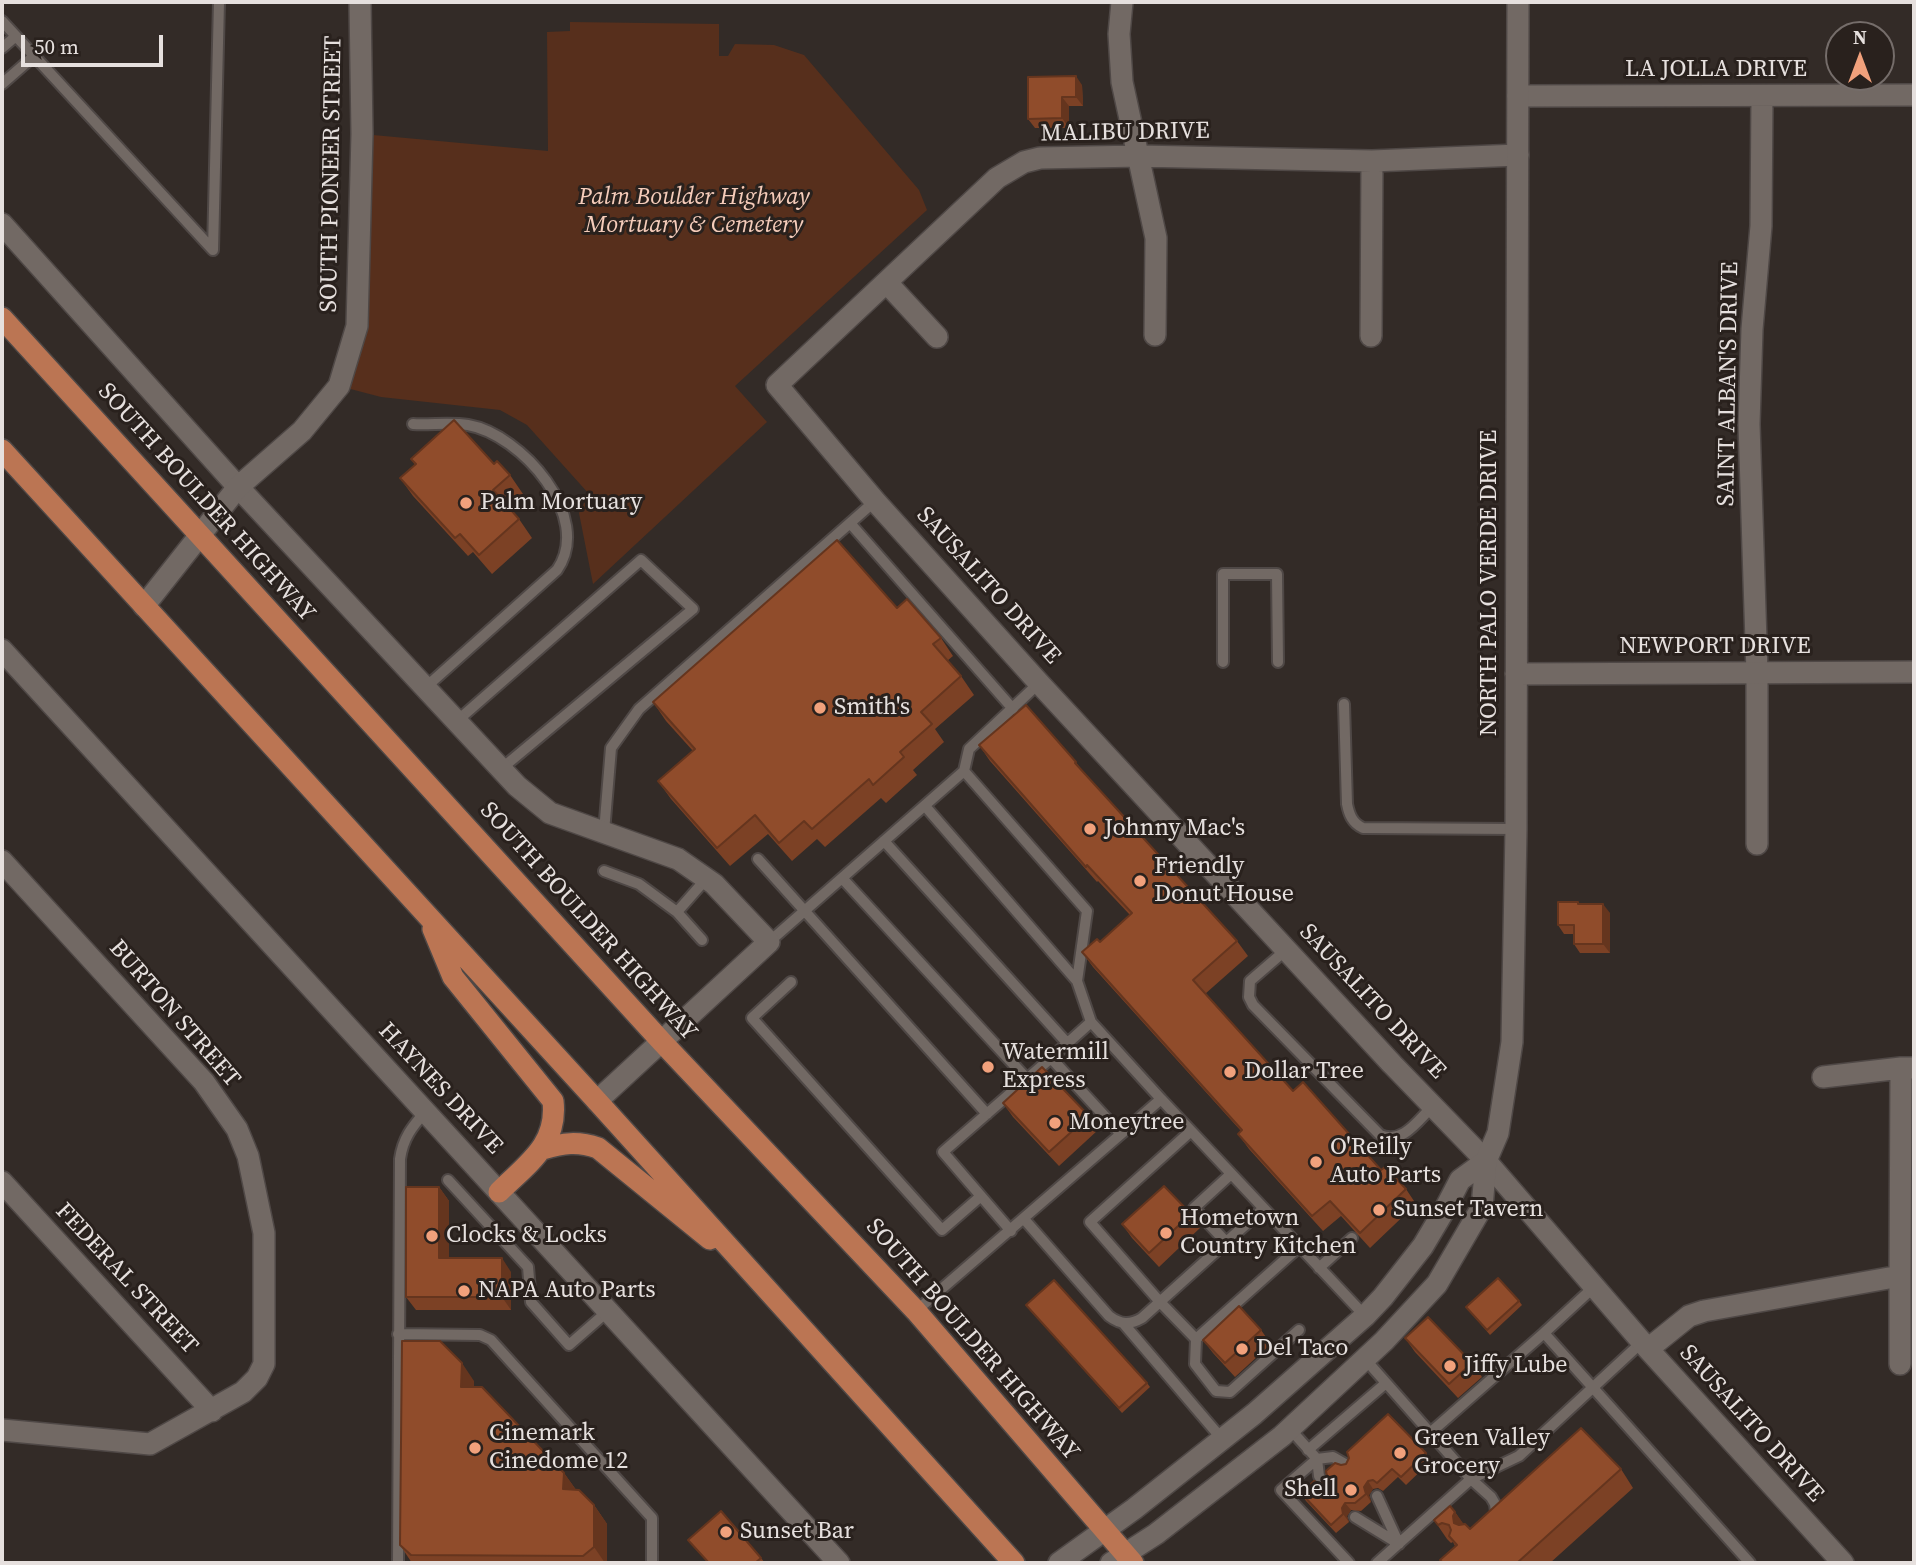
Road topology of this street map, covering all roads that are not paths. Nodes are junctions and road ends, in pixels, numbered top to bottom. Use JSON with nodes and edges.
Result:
{"nodes":[{"id":1,"x":219,"y":2,"type":"edge"},
{"id":2,"x":359,"y":2,"type":"edge"},
{"id":3,"x":1122,"y":2,"type":"edge"},
{"id":4,"x":1518,"y":2,"type":"edge"},
{"id":5,"x":2,"y":20,"type":"edge"},
{"id":6,"x":16,"y":36,"type":"junction"},
{"id":7,"x":2,"y":48,"type":"edge"},
{"id":8,"x":34,"y":56,"type":"junction"},
{"id":9,"x":2,"y":84,"type":"edge"},
{"id":10,"x":1914,"y":95,"type":"edge"},
{"id":11,"x":1518,"y":96,"type":"junction"},
{"id":12,"x":1762,"y":96,"type":"junction"},
{"id":13,"x":1518,"y":155,"type":"junction"},
{"id":14,"x":1139,"y":156,"type":"junction"},
{"id":15,"x":1372,"y":160,"type":"junction"},
{"id":16,"x":2,"y":224,"type":"edge"},
{"id":17,"x":887,"y":283,"type":"junction"},
{"id":18,"x":2,"y":318,"type":"edge"},
{"id":19,"x":1156,"y":335,"type":"dead end"},
{"id":20,"x":1371,"y":336,"type":"dead end"},
{"id":21,"x":937,"y":337,"type":"dead end"},
{"id":22,"x":776,"y":385,"type":"joint"},
{"id":23,"x":414,"y":424,"type":"dead end"},
{"id":24,"x":2,"y":450,"type":"edge"},
{"id":25,"x":238,"y":487,"type":"junction"},
{"id":26,"x":876,"y":501,"type":"junction"},
{"id":27,"x":850,"y":523,"type":"junction"},
{"id":28,"x":200,"y":536,"type":"junction"},
{"id":29,"x":145,"y":606,"type":"junction"},
{"id":30,"x":2,"y":650,"type":"edge"},
{"id":31,"x":1223,"y":662,"type":"dead end"},
{"id":32,"x":1278,"y":662,"type":"dead end"},
{"id":33,"x":1914,"y":672,"type":"edge"},
{"id":34,"x":1756,"y":673,"type":"junction"},
{"id":35,"x":1516,"y":674,"type":"junction"},
{"id":36,"x":1039,"y":683,"type":"junction"},
{"id":37,"x":426,"y":687,"type":"junction"},
{"id":38,"x":1344,"y":704,"type":"dead end"},
{"id":39,"x":1013,"y":709,"type":"junction"},
{"id":40,"x":457,"y":720,"type":"junction"},
{"id":41,"x":501,"y":769,"type":"junction"},
{"id":42,"x":964,"y":771,"type":"junction"},
{"id":43,"x":925,"y":806,"type":"junction"},
{"id":44,"x":1516,"y":830,"type":"junction"},
{"id":45,"x":604,"y":832,"type":"junction"},
{"id":46,"x":884,"y":841,"type":"junction"},
{"id":47,"x":1757,"y":844,"type":"dead end"},
{"id":48,"x":758,"y":859,"type":"dead end"},
{"id":49,"x":2,"y":861,"type":"edge"},
{"id":50,"x":604,"y":871,"type":"dead end"},
{"id":51,"x":842,"y":878,"type":"junction"},
{"id":52,"x":706,"y":879,"type":"junction"},
{"id":53,"x":677,"y":912,"type":"junction"},
{"id":54,"x":803,"y":912,"type":"junction"},
{"id":55,"x":426,"y":914,"type":"junction"},
{"id":56,"x":702,"y":940,"type":"dead end"},
{"id":57,"x":769,"y":942,"type":"junction"},
{"id":58,"x":1287,"y":949,"type":"junction"},
{"id":59,"x":1077,"y":981,"type":"junction"},
{"id":60,"x":791,"y":982,"type":"dead end"},
{"id":61,"x":1091,"y":1022,"type":"junction"},
{"id":62,"x":662,"y":1042,"type":"junction"},
{"id":63,"x":1068,"y":1044,"type":"junction"},
{"id":64,"x":1051,"y":1058,"type":"junction"},
{"id":65,"x":1908,"y":1068,"type":"edge"},
{"id":66,"x":1823,"y":1077,"type":"dead end"},
{"id":67,"x":1027,"y":1079,"type":"junction"},
{"id":68,"x":1161,"y":1099,"type":"junction"},
{"id":69,"x":597,"y":1101,"type":"junction"},
{"id":70,"x":1433,"y":1106,"type":"junction"},
{"id":71,"x":425,"y":1112,"type":"junction"},
{"id":72,"x":986,"y":1114,"type":"junction"},
{"id":73,"x":1191,"y":1131,"type":"junction"},
{"id":74,"x":1121,"y":1134,"type":"junction"},
{"id":75,"x":543,"y":1149,"type":"junction"},
{"id":76,"x":1486,"y":1161,"type":"junction"},
{"id":77,"x":1231,"y":1174,"type":"junction"},
{"id":78,"x":448,"y":1180,"type":"dead end"},
{"id":79,"x":2,"y":1182,"type":"edge"},
{"id":80,"x":499,"y":1192,"type":"junction"},
{"id":81,"x":981,"y":1196,"type":"junction"},
{"id":82,"x":1263,"y":1209,"type":"junction"},
{"id":83,"x":1024,"y":1219,"type":"junction"},
{"id":84,"x":1011,"y":1231,"type":"junction"},
{"id":85,"x":1352,"y":1238,"type":"edge"},
{"id":86,"x":1226,"y":1242,"type":"junction"},
{"id":87,"x":1299,"y":1247,"type":"junction"},
{"id":88,"x":747,"y":1267,"type":"junction"},
{"id":89,"x":1319,"y":1268,"type":"junction"},
{"id":90,"x":1900,"y":1276,"type":"junction"},
{"id":91,"x":1595,"y":1286,"type":"junction"},
{"id":92,"x":1160,"y":1302,"type":"junction"},
{"id":93,"x":608,"y":1311,"type":"junction"},
{"id":94,"x":916,"y":1311,"type":"junction"},
{"id":95,"x":1365,"y":1315,"type":"junction"},
{"id":96,"x":1124,"y":1324,"type":"junction"},
{"id":97,"x":1298,"y":1330,"type":"dead end"},
{"id":98,"x":1544,"y":1333,"type":"junction"},
{"id":99,"x":398,"y":1334,"type":"junction"},
{"id":100,"x":1196,"y":1339,"type":"junction"},
{"id":101,"x":1384,"y":1341,"type":"junction"},
{"id":102,"x":1645,"y":1346,"type":"junction"},
{"id":103,"x":1365,"y":1359,"type":"junction"},
{"id":104,"x":1900,"y":1363,"type":"dead end"},
{"id":105,"x":1386,"y":1383,"type":"junction"},
{"id":106,"x":1593,"y":1389,"type":"junction"},
{"id":107,"x":212,"y":1410,"type":"junction"},
{"id":108,"x":1290,"y":1429,"type":"junction"},
{"id":109,"x":2,"y":1430,"type":"edge"},
{"id":110,"x":1430,"y":1433,"type":"junction"},
{"id":111,"x":1222,"y":1439,"type":"junction"},
{"id":112,"x":1308,"y":1450,"type":"junction"},
{"id":113,"x":1317,"y":1460,"type":"junction"},
{"id":114,"x":1347,"y":1465,"type":"edge"},
{"id":115,"x":1471,"y":1479,"type":"junction"},
{"id":116,"x":1325,"y":1484,"type":"edge"},
{"id":117,"x":1377,"y":1496,"type":"dead end"},
{"id":118,"x":1355,"y":1517,"type":"dead end"},
{"id":119,"x":1483,"y":1527,"type":"edge"},
{"id":120,"x":1104,"y":1531,"type":"junction"},
{"id":121,"x":1399,"y":1544,"type":"junction"},
{"id":122,"x":1123,"y":1560,"type":"edge"},
{"id":123,"x":398,"y":1563,"type":"edge"},
{"id":124,"x":652,"y":1563,"type":"edge"},
{"id":125,"x":838,"y":1563,"type":"edge"},
{"id":126,"x":1014,"y":1563,"type":"edge"},
{"id":127,"x":1059,"y":1563,"type":"edge"},
{"id":128,"x":1349,"y":1563,"type":"edge"},
{"id":129,"x":1377,"y":1563,"type":"edge"},
{"id":130,"x":1750,"y":1563,"type":"edge"},
{"id":131,"x":1843,"y":1563,"type":"edge"}],
"edges":[{"from":1,"to":8,"type":"lane"},
{"from":2,"to":25,"type":"street","name":"SOUTH PIONEER STREET"},
{"from":3,"to":14,"type":"street"},
{"from":4,"to":11,"type":"street","name":"NORTH PALO VERDE DRIVE"},
{"from":5,"to":6,"type":"lane"},
{"from":6,"to":7,"type":"lane"},
{"from":6,"to":8,"type":"lane"},
{"from":8,"to":9,"type":"lane"},
{"from":10,"to":12,"type":"street","name":"LA JOLLA DRIVE"},
{"from":11,"to":12,"type":"street","name":"LA JOLLA DRIVE"},
{"from":11,"to":13,"type":"street","name":"NORTH PALO VERDE DRIVE"},
{"from":12,"to":34,"type":"street","name":"SAINT ALBAN'S DRIVE"},
{"from":13,"to":15,"type":"street","name":"MALIBU DRIVE"},
{"from":13,"to":35,"type":"street","name":"NORTH PALO VERDE DRIVE"},
{"from":14,"to":15,"type":"street","name":"MALIBU DRIVE"},
{"from":14,"to":17,"type":"street","name":"MALIBU DRIVE"},
{"from":14,"to":19,"type":"street"},
{"from":15,"to":20,"type":"street"},
{"from":16,"to":25,"type":"street"},
{"from":17,"to":21,"type":"street"},
{"from":17,"to":22,"type":"street","name":"MALIBU DRIVE"},
{"from":18,"to":28,"type":"main road","name":"SOUTH BOULDER HIGHWAY"},
{"from":22,"to":26,"type":"street","name":"SAUSALITO DRIVE"},
{"from":23,"to":37,"type":"lane"},
{"from":24,"to":29,"type":"main road"},
{"from":25,"to":28,"type":"street","name":"SOUTH PIONEER STREET"},
{"from":25,"to":37,"type":"street"},
{"from":26,"to":27,"type":"lane"},
{"from":26,"to":36,"type":"street","name":"SAUSALITO DRIVE"},
{"from":27,"to":39,"type":"lane"},
{"from":27,"to":45,"type":"lane"},
{"from":28,"to":29,"type":"street","name":"SOUTH PIONEER STREET"},
{"from":28,"to":62,"type":"main road","name":"SOUTH BOULDER HIGHWAY"},
{"from":29,"to":55,"type":"main road"},
{"from":30,"to":71,"type":"street","name":"HAYNES DRIVE"},
{"from":31,"to":32,"type":"lane"},
{"from":33,"to":34,"type":"street","name":"NEWPORT DRIVE"},
{"from":34,"to":35,"type":"street","name":"NEWPORT DRIVE"},
{"from":34,"to":47,"type":"street","name":"SAINT ALBAN'S DRIVE"},
{"from":35,"to":44,"type":"street","name":"NORTH PALO VERDE DRIVE"},
{"from":36,"to":39,"type":"lane"},
{"from":36,"to":58,"type":"street","name":"SAUSALITO DRIVE"},
{"from":37,"to":40,"type":"street"},
{"from":38,"to":44,"type":"lane"},
{"from":39,"to":42,"type":"lane"},
{"from":40,"to":41,"type":"street"},
{"from":40,"to":41,"type":"lane"},
{"from":41,"to":45,"type":"street"},
{"from":42,"to":43,"type":"lane"},
{"from":42,"to":59,"type":"lane"},
{"from":43,"to":46,"type":"lane"},
{"from":43,"to":59,"type":"lane"},
{"from":44,"to":76,"type":"street","name":"NORTH PALO VERDE DRIVE"},
{"from":45,"to":52,"type":"street"},
{"from":46,"to":51,"type":"lane"},
{"from":46,"to":63,"type":"lane"},
{"from":48,"to":54,"type":"lane"},
{"from":49,"to":107,"type":"street","name":"BURTON STREET"},
{"from":50,"to":53,"type":"lane"},
{"from":51,"to":54,"type":"lane"},
{"from":51,"to":67,"type":"lane"},
{"from":52,"to":53,"type":"lane"},
{"from":52,"to":57,"type":"street"},
{"from":53,"to":56,"type":"lane"},
{"from":54,"to":57,"type":"lane"},
{"from":54,"to":72,"type":"lane"},
{"from":55,"to":69,"type":"main road"},
{"from":55,"to":75,"type":"main road"},
{"from":57,"to":62,"type":"street"},
{"from":58,"to":70,"type":"street","name":"SAUSALITO DRIVE"},
{"from":58,"to":70,"type":"lane"},
{"from":59,"to":61,"type":"lane"},
{"from":60,"to":81,"type":"lane"},
{"from":61,"to":63,"type":"lane"},
{"from":61,"to":68,"type":"lane"},
{"from":62,"to":69,"type":"street"},
{"from":62,"to":94,"type":"main road","name":"SOUTH BOULDER HIGHWAY"},
{"from":63,"to":64,"type":"lane"},
{"from":64,"to":67,"type":"lane"},
{"from":64,"to":74,"type":"lane"},
{"from":65,"to":66,"type":"street"},
{"from":65,"to":90,"type":"street"},
{"from":67,"to":72,"type":"lane"},
{"from":68,"to":73,"type":"lane"},
{"from":68,"to":74,"type":"lane"},
{"from":69,"to":88,"type":"main road"},
{"from":70,"to":76,"type":"street","name":"SAUSALITO DRIVE"},
{"from":71,"to":80,"type":"street","name":"HAYNES DRIVE"},
{"from":71,"to":99,"type":"lane"},
{"from":72,"to":81,"type":"lane"},
{"from":73,"to":77,"type":"lane"},
{"from":73,"to":92,"type":"lane"},
{"from":74,"to":83,"type":"lane"},
{"from":75,"to":80,"type":"main road"},
{"from":75,"to":88,"type":"main road"},
{"from":76,"to":91,"type":"street","name":"SAUSALITO DRIVE"},
{"from":76,"to":95,"type":"street"},
{"from":76,"to":101,"type":"street"},
{"from":77,"to":82,"type":"lane"},
{"from":77,"to":86,"type":"lane"},
{"from":78,"to":93,"type":"lane"},
{"from":79,"to":107,"type":"street","name":"FEDERAL STREET"},
{"from":80,"to":93,"type":"street","name":"HAYNES DRIVE"},
{"from":81,"to":84,"type":"lane"},
{"from":82,"to":86,"type":"lane"},
{"from":82,"to":87,"type":"lane"},
{"from":83,"to":84,"type":"lane"},
{"from":83,"to":96,"type":"lane"},
{"from":84,"to":94,"type":"lane"},
{"from":85,"to":89,"type":"lane"},
{"from":86,"to":92,"type":"lane"},
{"from":87,"to":89,"type":"lane"},
{"from":87,"to":100,"type":"lane"},
{"from":88,"to":126,"type":"main road"},
{"from":89,"to":95,"type":"lane"},
{"from":90,"to":102,"type":"street"},
{"from":90,"to":104,"type":"street"},
{"from":91,"to":98,"type":"lane"},
{"from":91,"to":102,"type":"street","name":"SAUSALITO DRIVE"},
{"from":92,"to":96,"type":"lane"},
{"from":92,"to":100,"type":"lane"},
{"from":93,"to":125,"type":"street","name":"HAYNES DRIVE"},
{"from":94,"to":120,"type":"main road","name":"SOUTH BOULDER HIGHWAY"},
{"from":95,"to":101,"type":"street"},
{"from":95,"to":111,"type":"street"},
{"from":96,"to":111,"type":"lane"},
{"from":97,"to":100,"type":"lane"},
{"from":98,"to":106,"type":"lane"},
{"from":98,"to":110,"type":"lane"},
{"from":99,"to":123,"type":"lane"},
{"from":99,"to":124,"type":"lane"},
{"from":101,"to":103,"type":"street"},
{"from":102,"to":106,"type":"lane"},
{"from":102,"to":131,"type":"street","name":"SAUSALITO DRIVE"},
{"from":103,"to":105,"type":"lane"},
{"from":103,"to":108,"type":"street"},
{"from":105,"to":110,"type":"lane"},
{"from":105,"to":112,"type":"lane"},
{"from":106,"to":115,"type":"lane"},
{"from":106,"to":130,"type":"lane"},
{"from":107,"to":109,"type":"street","name":"BURTON STREET"},
{"from":108,"to":112,"type":"lane"},
{"from":108,"to":122,"type":"street"},
{"from":110,"to":115,"type":"lane"},
{"from":111,"to":120,"type":"street"},
{"from":112,"to":113,"type":"lane"},
{"from":113,"to":114,"type":"lane"},
{"from":113,"to":116,"type":"lane"},
{"from":113,"to":128,"type":"lane"},
{"from":115,"to":119,"type":"lane"},
{"from":115,"to":121,"type":"lane"},
{"from":117,"to":121,"type":"lane"},
{"from":118,"to":121,"type":"lane"},
{"from":120,"to":122,"type":"main road","name":"SOUTH BOULDER HIGHWAY"},
{"from":120,"to":127,"type":"street"},
{"from":121,"to":129,"type":"lane"}]}
